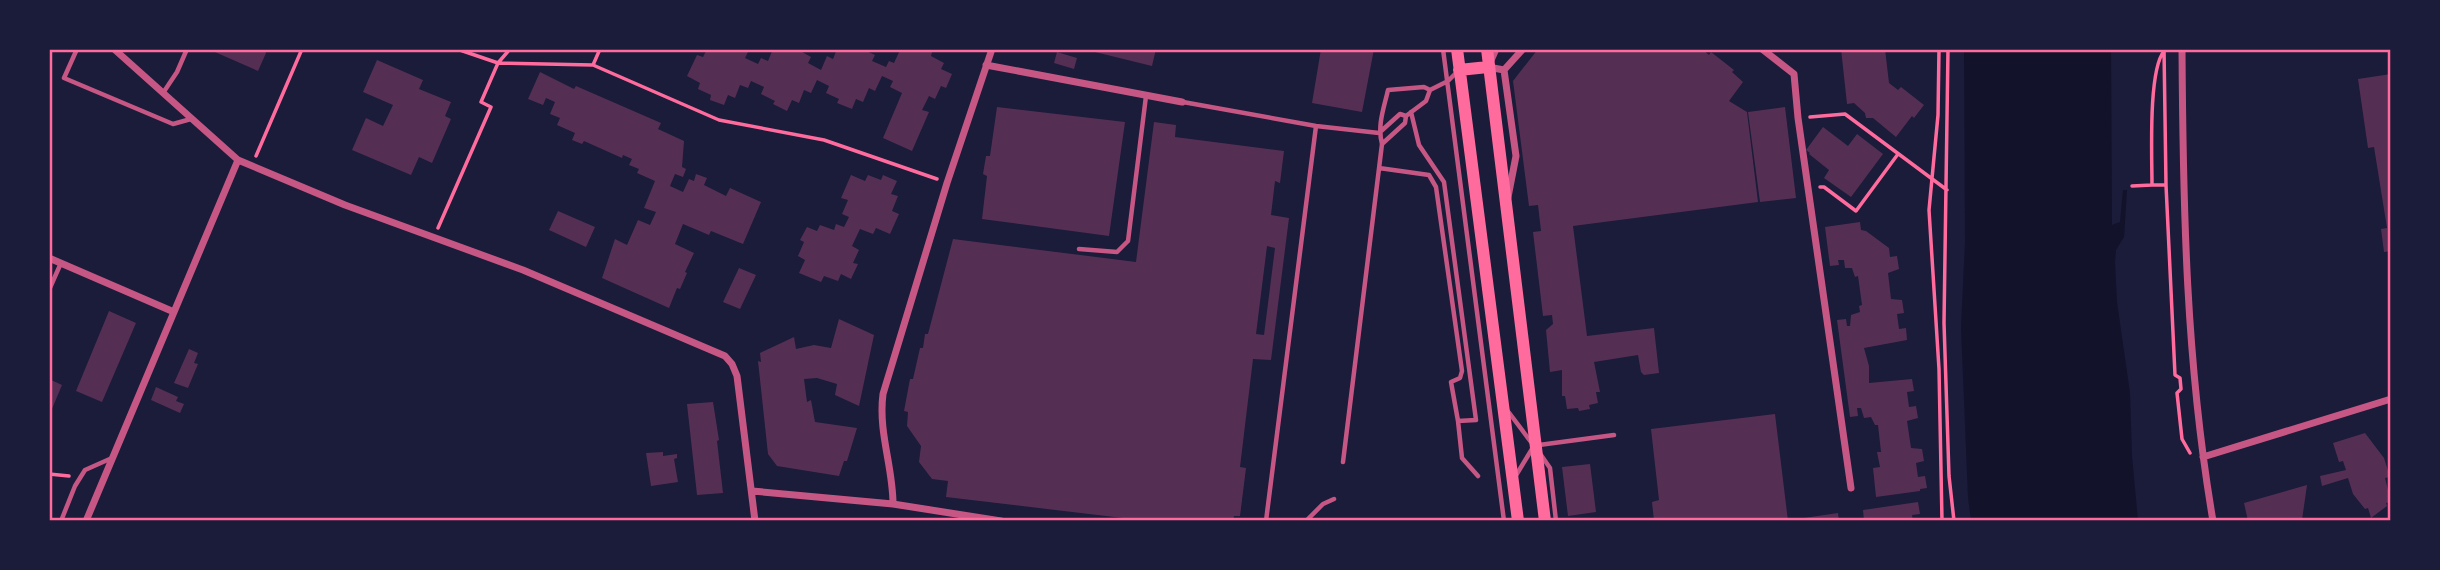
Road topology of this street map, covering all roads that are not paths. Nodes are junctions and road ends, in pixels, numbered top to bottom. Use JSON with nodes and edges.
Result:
{"nodes":[{"id":1,"x":77,"y":49,"type":"edge"},
{"id":2,"x":114,"y":49,"type":"edge"},
{"id":3,"x":187,"y":49,"type":"edge"},
{"id":4,"x":992,"y":49,"type":"edge"},
{"id":5,"x":1443,"y":49,"type":"edge"},
{"id":6,"x":1457,"y":49,"type":"edge"},
{"id":7,"x":1487,"y":49,"type":"edge"},
{"id":8,"x":1496,"y":49,"type":"edge"},
{"id":9,"x":1523,"y":49,"type":"edge"},
{"id":10,"x":1762,"y":49,"type":"edge"},
{"id":11,"x":2182,"y":49,"type":"edge"},
{"id":12,"x":986,"y":65,"type":"junction"},
{"id":13,"x":1488,"y":67,"type":"junction"},
{"id":14,"x":1460,"y":70,"type":"junction"},
{"id":15,"x":1504,"y":70,"type":"junction"},
{"id":16,"x":1448,"y":81,"type":"junction"},
{"id":17,"x":1430,"y":90,"type":"junction"},
{"id":18,"x":163,"y":93,"type":"junction"},
{"id":19,"x":1146,"y":96,"type":"junction"},
{"id":20,"x":1182,"y":102,"type":"joint"},
{"id":21,"x":1409,"y":114,"type":"junction"},
{"id":22,"x":191,"y":119,"type":"junction"},
{"id":23,"x":1316,"y":126,"type":"junction"},
{"id":24,"x":1379,"y":133,"type":"junction"},
{"id":25,"x":1382,"y":144,"type":"junction"},
{"id":26,"x":238,"y":160,"type":"junction"},
{"id":27,"x":1380,"y":168,"type":"junction"},
{"id":28,"x":1506,"y":211,"type":"junction"},
{"id":29,"x":1079,"y":249,"type":"dead end"},
{"id":30,"x":49,"y":258,"type":"edge"},
{"id":31,"x":61,"y":263,"type":"junction"},
{"id":32,"x":49,"y":290,"type":"edge"},
{"id":33,"x":174,"y":312,"type":"junction"},
{"id":34,"x":2391,"y":399,"type":"edge"},
{"id":35,"x":1502,"y":404,"type":"junction"},
{"id":36,"x":1458,"y":421,"type":"junction"},
{"id":37,"x":1614,"y":435,"type":"dead end"},
{"id":38,"x":1534,"y":446,"type":"junction"},
{"id":39,"x":113,"y":457,"type":"junction"},
{"id":40,"x":2203,"y":457,"type":"junction"},
{"id":41,"x":1343,"y":462,"type":"dead end"},
{"id":42,"x":1478,"y":476,"type":"dead end"},
{"id":43,"x":1513,"y":481,"type":"junction"},
{"id":44,"x":1851,"y":488,"type":"dead end"},
{"id":45,"x":752,"y":491,"type":"junction"},
{"id":46,"x":1334,"y":499,"type":"dead end"},
{"id":47,"x":893,"y":504,"type":"junction"},
{"id":48,"x":61,"y":521,"type":"edge"},
{"id":49,"x":86,"y":521,"type":"edge"},
{"id":50,"x":755,"y":521,"type":"edge"},
{"id":51,"x":1001,"y":521,"type":"edge"},
{"id":52,"x":1266,"y":521,"type":"edge"},
{"id":53,"x":1306,"y":521,"type":"edge"},
{"id":54,"x":1504,"y":521,"type":"edge"},
{"id":55,"x":1518,"y":521,"type":"edge"},
{"id":56,"x":1545,"y":521,"type":"edge"},
{"id":57,"x":1556,"y":521,"type":"edge"},
{"id":58,"x":2213,"y":521,"type":"edge"}],
"edges":[{"from":1,"to":22,"type":"lane"},
{"from":2,"to":18,"type":"street"},
{"from":3,"to":18,"type":"lane"},
{"from":4,"to":12,"type":"street"},
{"from":5,"to":16,"type":"lane"},
{"from":6,"to":14,"type":"main road"},
{"from":7,"to":13,"type":"main road"},
{"from":8,"to":13,"type":"street"},
{"from":9,"to":15,"type":"street"},
{"from":10,"to":44,"type":"street"},
{"from":11,"to":40,"type":"street"},
{"from":12,"to":19,"type":"street"},
{"from":12,"to":47,"type":"street"},
{"from":13,"to":14,"type":"main road"},
{"from":13,"to":15,"type":"street"},
{"from":13,"to":28,"type":"main road"},
{"from":14,"to":16,"type":"lane"},
{"from":14,"to":35,"type":"main road"},
{"from":15,"to":28,"type":"street"},
{"from":16,"to":17,"type":"lane"},
{"from":16,"to":54,"type":"lane"},
{"from":17,"to":21,"type":"lane"},
{"from":17,"to":24,"type":"lane"},
{"from":18,"to":22,"type":"street"},
{"from":19,"to":20,"type":"street"},
{"from":19,"to":29,"type":"lane"},
{"from":20,"to":23,"type":"lane"},
{"from":21,"to":24,"type":"lane"},
{"from":21,"to":25,"type":"lane"},
{"from":21,"to":36,"type":"lane"},
{"from":22,"to":26,"type":"street"},
{"from":23,"to":24,"type":"lane"},
{"from":23,"to":52,"type":"lane"},
{"from":24,"to":25,"type":"lane"},
{"from":25,"to":27,"type":"lane"},
{"from":26,"to":33,"type":"street"},
{"from":26,"to":45,"type":"street"},
{"from":27,"to":36,"type":"lane"},
{"from":27,"to":41,"type":"lane"},
{"from":28,"to":38,"type":"main road"},
{"from":30,"to":31,"type":"street"},
{"from":31,"to":32,"type":"lane"},
{"from":31,"to":33,"type":"street"},
{"from":33,"to":39,"type":"street"},
{"from":34,"to":40,"type":"street"},
{"from":35,"to":38,"type":"lane"},
{"from":35,"to":43,"type":"main road"},
{"from":36,"to":42,"type":"lane"},
{"from":37,"to":38,"type":"lane"},
{"from":38,"to":43,"type":"lane"},
{"from":38,"to":56,"type":"main road"},
{"from":38,"to":57,"type":"lane"},
{"from":39,"to":48,"type":"lane"},
{"from":39,"to":49,"type":"street"},
{"from":40,"to":58,"type":"street"},
{"from":43,"to":55,"type":"main road"},
{"from":45,"to":47,"type":"street"},
{"from":45,"to":50,"type":"street"},
{"from":46,"to":53,"type":"lane"},
{"from":47,"to":51,"type":"street"}]}
